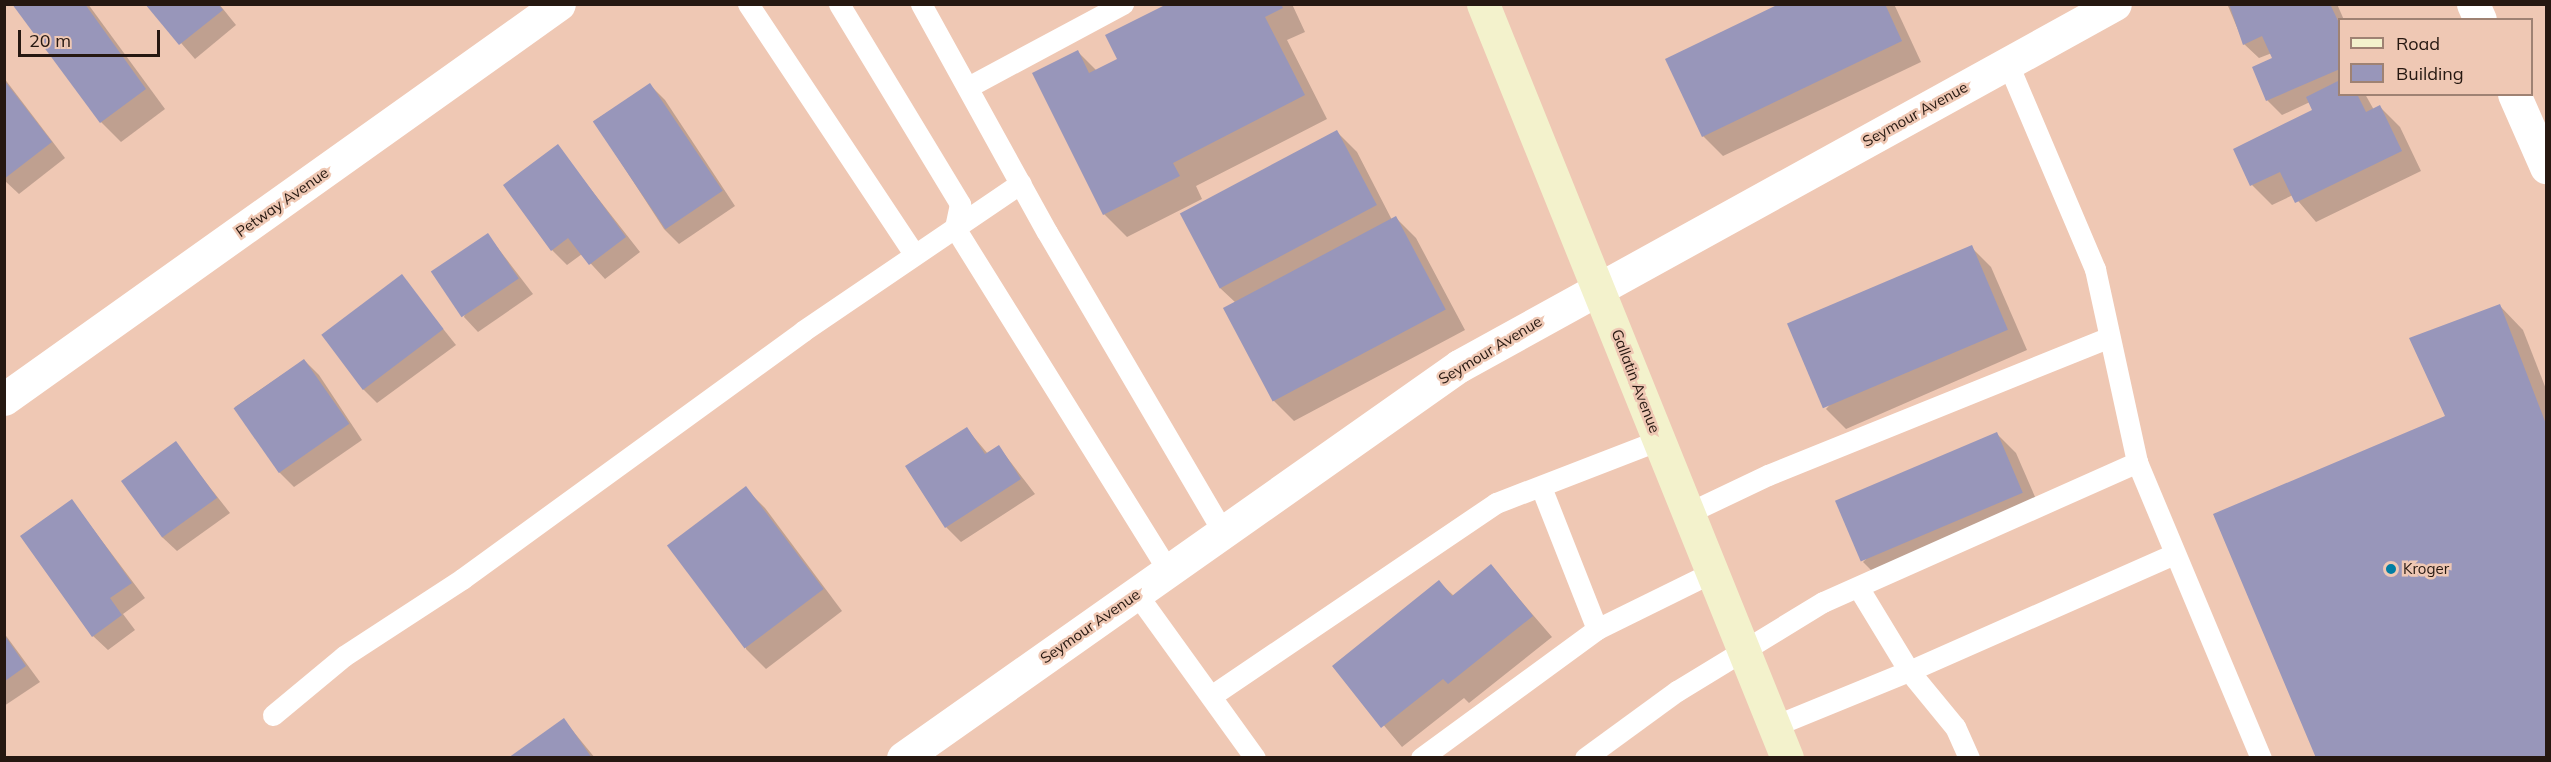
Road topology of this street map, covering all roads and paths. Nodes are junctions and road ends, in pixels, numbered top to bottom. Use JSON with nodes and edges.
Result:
{"nodes":[{"id":1,"x":559,"y":4,"type":"edge"},
{"id":2,"x":748,"y":4,"type":"edge"},
{"id":3,"x":839,"y":4,"type":"edge"},
{"id":4,"x":921,"y":4,"type":"edge"},
{"id":5,"x":1123,"y":4,"type":"edge"},
{"id":6,"x":1483,"y":4,"type":"edge"},
{"id":7,"x":2473,"y":4,"type":"edge"},
{"id":8,"x":2112,"y":5,"type":"edge"},
{"id":9,"x":2479,"y":18,"type":"edge"},
{"id":10,"x":2008,"y":64,"type":"junction"},
{"id":11,"x":968,"y":87,"type":"junction"},
{"id":12,"x":2515,"y":96,"type":"edge"},
{"id":13,"x":2547,"y":167,"type":"edge"},
{"id":14,"x":1021,"y":183,"type":"junction"},
{"id":15,"x":955,"y":228,"type":"junction"},
{"id":16,"x":914,"y":254,"type":"junction"},
{"id":17,"x":1599,"y":286,"type":"junction"},
{"id":18,"x":2109,"y":337,"type":"junction"},
{"id":19,"x":4,"y":399,"type":"edge"},
{"id":20,"x":1659,"y":440,"type":"junction"},
{"id":21,"x":2137,"y":462,"type":"junction"},
{"id":22,"x":1540,"y":488,"type":"junction"},
{"id":23,"x":1688,"y":513,"type":"junction"},
{"id":24,"x":1223,"y":532,"type":"junction"},
{"id":25,"x":2174,"y":554,"type":"junction"},
{"id":26,"x":1169,"y":572,"type":"junction"},
{"id":27,"x":1711,"y":573,"type":"junction"},
{"id":28,"x":1858,"y":587,"type":"junction"},
{"id":29,"x":1136,"y":593,"type":"junction"},
{"id":30,"x":1598,"y":629,"type":"junction"},
{"id":31,"x":1744,"y":648,"type":"junction"},
{"id":32,"x":1909,"y":671,"type":"junction"},
{"id":33,"x":1211,"y":696,"type":"junction"},
{"id":34,"x":273,"y":715,"type":"dead end"},
{"id":35,"x":1774,"y":726,"type":"junction"},
{"id":36,"x":903,"y":758,"type":"edge"},
{"id":37,"x":1255,"y":758,"type":"edge"},
{"id":38,"x":1421,"y":758,"type":"edge"},
{"id":39,"x":1585,"y":758,"type":"edge"},
{"id":40,"x":1787,"y":758,"type":"edge"},
{"id":41,"x":1969,"y":758,"type":"edge"},
{"id":42,"x":2260,"y":758,"type":"edge"}],
"edges":[{"from":1,"to":19,"type":"street","name":"Petway Avenue"},
{"from":2,"to":16,"type":"lane"},
{"from":3,"to":15,"type":"lane"},
{"from":4,"to":11,"type":"lane"},
{"from":5,"to":11,"type":"lane"},
{"from":6,"to":17,"type":"main road","name":"Gallatin Avenue"},
{"from":7,"to":9,"type":"street"},
{"from":8,"to":10,"type":"street","name":"Seymour Avenue"},
{"from":10,"to":17,"type":"street","name":"Seymour Avenue"},
{"from":10,"to":18,"type":"lane"},
{"from":11,"to":14,"type":"lane"},
{"from":12,"to":13,"type":"street"},
{"from":14,"to":15,"type":"lane"},
{"from":14,"to":24,"type":"lane"},
{"from":15,"to":16,"type":"lane"},
{"from":15,"to":26,"type":"lane"},
{"from":16,"to":34,"type":"lane"},
{"from":17,"to":20,"type":"main road","name":"Gallatin Avenue"},
{"from":17,"to":24,"type":"street","name":"Seymour Avenue"},
{"from":18,"to":21,"type":"lane"},
{"from":18,"to":23,"type":"lane"},
{"from":20,"to":22,"type":"lane"},
{"from":20,"to":23,"type":"main road","name":"Gallatin Avenue"},
{"from":21,"to":25,"type":"lane"},
{"from":21,"to":28,"type":"lane"},
{"from":22,"to":30,"type":"lane"},
{"from":22,"to":33,"type":"lane"},
{"from":23,"to":27,"type":"main road","name":"Gallatin Avenue"},
{"from":24,"to":26,"type":"street","name":"Seymour Avenue"},
{"from":25,"to":32,"type":"lane"},
{"from":25,"to":42,"type":"lane"},
{"from":26,"to":29,"type":"street","name":"Seymour Avenue"},
{"from":27,"to":30,"type":"lane"},
{"from":27,"to":31,"type":"main road","name":"Gallatin Avenue"},
{"from":28,"to":31,"type":"lane"},
{"from":28,"to":32,"type":"lane"},
{"from":29,"to":33,"type":"lane"},
{"from":29,"to":36,"type":"street","name":"Seymour Avenue"},
{"from":30,"to":38,"type":"lane"},
{"from":31,"to":35,"type":"main road","name":"Gallatin Avenue"},
{"from":31,"to":39,"type":"lane"},
{"from":32,"to":35,"type":"lane"},
{"from":32,"to":41,"type":"lane"},
{"from":33,"to":37,"type":"lane"},
{"from":35,"to":40,"type":"main road","name":"Gallatin Avenue"}]}
